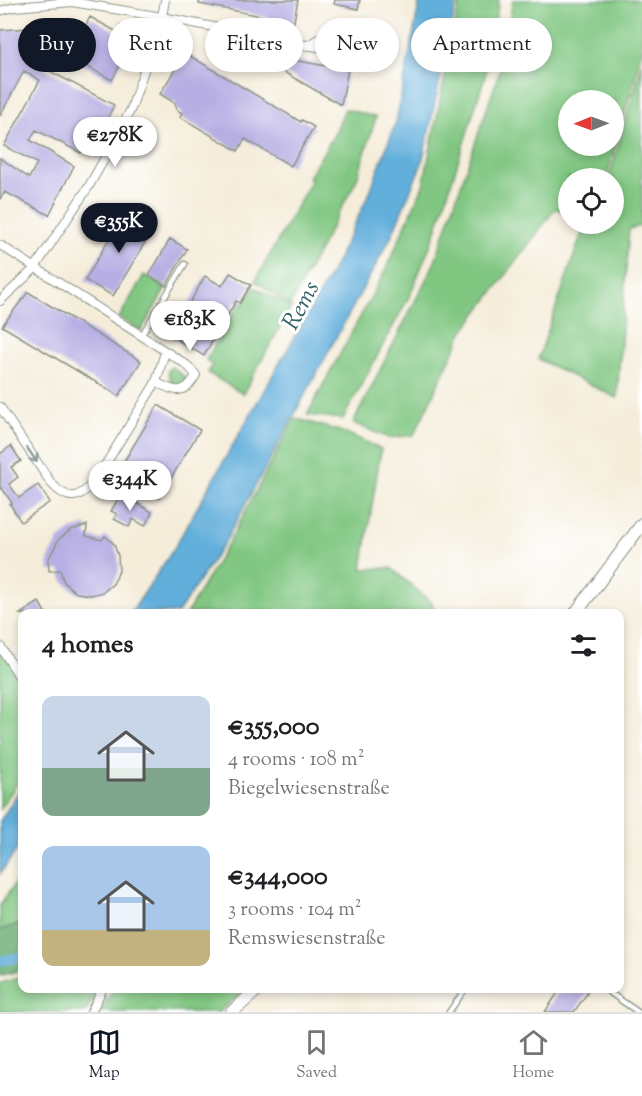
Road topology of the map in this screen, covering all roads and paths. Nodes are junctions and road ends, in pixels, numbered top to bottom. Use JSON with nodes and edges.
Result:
{"nodes":[{"id":1,"x":165,"y":0,"type":"edge"},
{"id":2,"x":0,"y":11,"type":"edge"},
{"id":3,"x":162,"y":17,"type":"junction"},
{"id":4,"x":307,"y":46,"type":"junction"},
{"id":5,"x":0,"y":245,"type":"edge"},
{"id":6,"x":185,"y":264,"type":"dead end"},
{"id":7,"x":34,"y":269,"type":"junction"},
{"id":8,"x":0,"y":301,"type":"edge"},
{"id":9,"x":141,"y":336,"type":"junction"},
{"id":10,"x":165,"y":352,"type":"junction"},
{"id":11,"x":156,"y":382,"type":"junction"},
{"id":12,"x":0,"y":406,"type":"edge"},
{"id":13,"x":642,"y":524,"type":"edge"},
{"id":14,"x":579,"y":609,"type":"edge"},
{"id":15,"x":0,"y":646,"type":"edge"},
{"id":16,"x":18,"y":675,"type":"edge"},
{"id":17,"x":100,"y":993,"type":"edge"},
{"id":18,"x":253,"y":993,"type":"edge"},
{"id":19,"x":462,"y":993,"type":"edge"},
{"id":20,"x":610,"y":993,"type":"edge"},
{"id":21,"x":91,"y":1012,"type":"edge"},
{"id":22,"x":232,"y":1012,"type":"edge"},
{"id":23,"x":449,"y":1012,"type":"edge"},
{"id":24,"x":638,"y":1012,"type":"edge"}],
"edges":[{"from":1,"to":3,"type":"street"},
{"from":2,"to":3,"type":"street"},
{"from":3,"to":4,"type":"street"},
{"from":3,"to":7,"type":"street"},
{"from":4,"to":4,"type":"street"},
{"from":5,"to":7,"type":"street"},
{"from":6,"to":9,"type":"lane"},
{"from":7,"to":8,"type":"street"},
{"from":7,"to":9,"type":"street"},
{"from":9,"to":10,"type":"street"},
{"from":10,"to":11,"type":"street"},
{"from":10,"to":11,"type":"street"},
{"from":12,"to":11,"type":"street","one_way":true},
{"from":13,"to":14,"type":"main road"},
{"from":15,"to":16,"type":"street"},
{"from":17,"to":21,"type":"street"},
{"from":18,"to":22,"type":"main road"},
{"from":19,"to":23,"type":"lane"},
{"from":20,"to":24,"type":"lane"}]}
